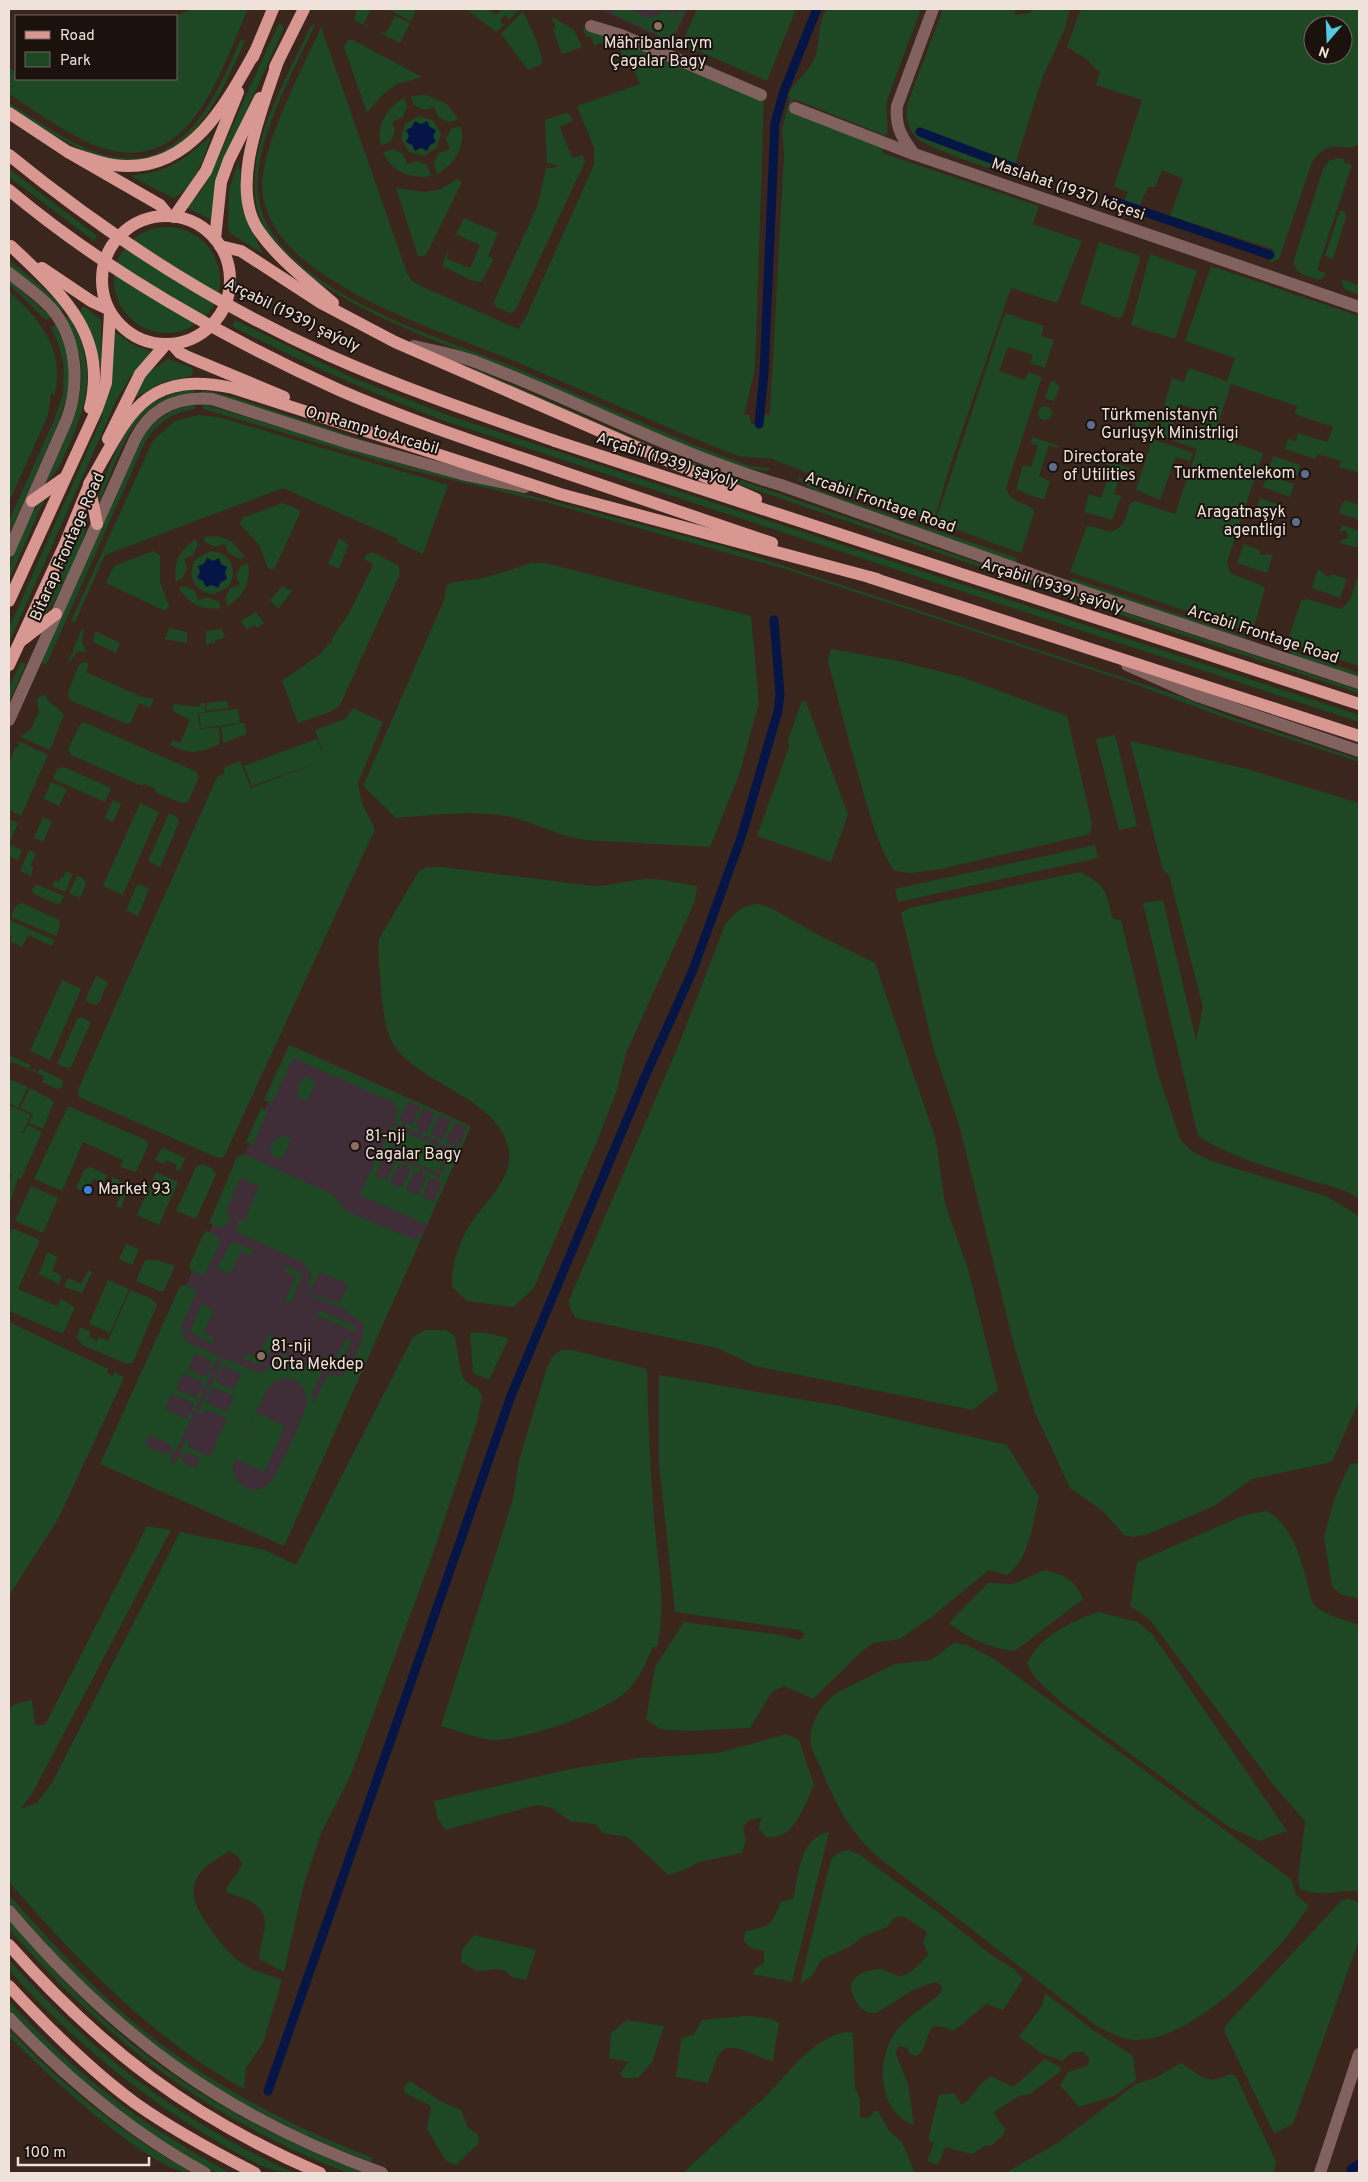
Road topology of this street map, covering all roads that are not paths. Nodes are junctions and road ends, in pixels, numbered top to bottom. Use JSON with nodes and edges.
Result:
{"nodes":[{"id":1,"x":273,"y":9,"type":"edge"},
{"id":2,"x":933,"y":9,"type":"edge"},
{"id":3,"x":300,"y":10,"type":"edge"},
{"id":4,"x":591,"y":26,"type":"dead end"},
{"id":5,"x":256,"y":50,"type":"junction"},
{"id":6,"x":278,"y":61,"type":"junction"},
{"id":7,"x":761,"y":95,"type":"dead end"},
{"id":8,"x":795,"y":108,"type":"dead end"},
{"id":9,"x":9,"y":113,"type":"edge"},
{"id":10,"x":68,"y":152,"type":"junction"},
{"id":11,"x":914,"y":154,"type":"junction"},
{"id":12,"x":9,"y":155,"type":"edge"},
{"id":13,"x":9,"y":190,"type":"edge"},
{"id":14,"x":172,"y":216,"type":"junction"},
{"id":15,"x":218,"y":242,"type":"junction"},
{"id":16,"x":10,"y":245,"type":"edge"},
{"id":17,"x":9,"y":273,"type":"edge"},
{"id":18,"x":1359,"y":307,"type":"edge"},
{"id":19,"x":109,"y":311,"type":"junction"},
{"id":20,"x":355,"y":322,"type":"junction"},
{"id":21,"x":395,"y":342,"type":"junction"},
{"id":22,"x":169,"y":344,"type":"junction"},
{"id":23,"x":176,"y":401,"type":"joint"},
{"id":24,"x":361,"y":431,"type":"junction"},
{"id":25,"x":76,"y":452,"type":"junction"},
{"id":26,"x":65,"y":477,"type":"junction"},
{"id":27,"x":89,"y":484,"type":"junction"},
{"id":28,"x":560,"y":494,"type":"junction"},
{"id":29,"x":32,"y":501,"type":"junction"},
{"id":30,"x":97,"y":524,"type":"junction"},
{"id":31,"x":834,"y":533,"type":"junction"},
{"id":32,"x":9,"y":551,"type":"edge"},
{"id":33,"x":877,"y":580,"type":"junction"},
{"id":34,"x":9,"y":601,"type":"edge"},
{"id":35,"x":56,"y":614,"type":"junction"},
{"id":36,"x":19,"y":643,"type":"junction"},
{"id":37,"x":1076,"y":643,"type":"junction"},
{"id":38,"x":9,"y":666,"type":"edge"},
{"id":39,"x":1359,"y":683,"type":"edge"},
{"id":40,"x":1359,"y":704,"type":"edge"},
{"id":41,"x":9,"y":720,"type":"edge"},
{"id":42,"x":1359,"y":736,"type":"edge"},
{"id":43,"x":1359,"y":751,"type":"edge"},
{"id":44,"x":9,"y":1912,"type":"edge"},
{"id":45,"x":9,"y":1945,"type":"edge"},
{"id":46,"x":9,"y":1986,"type":"edge"},
{"id":47,"x":9,"y":2018,"type":"edge"},
{"id":48,"x":1359,"y":2054,"type":"edge"},
{"id":49,"x":205,"y":2173,"type":"edge"},
{"id":50,"x":255,"y":2173,"type":"edge"},
{"id":51,"x":320,"y":2173,"type":"edge"},
{"id":52,"x":382,"y":2173,"type":"edge"},
{"id":53,"x":1320,"y":2173,"type":"edge"}],
"edges":[{"from":1,"to":5,"type":"main road"},
{"from":2,"to":11,"type":"street"},
{"from":3,"to":6,"type":"main road"},
{"from":4,"to":7,"type":"street"},
{"from":5,"to":10,"type":"main road"},
{"from":5,"to":14,"type":"main road"},
{"from":6,"to":15,"type":"main road"},
{"from":6,"to":20,"type":"main road"},
{"from":8,"to":11,"type":"street","name":"Maslahat (1937) köçesi"},
{"from":9,"to":10,"type":"main road"},
{"from":10,"to":14,"type":"main road"},
{"from":11,"to":18,"type":"street","name":"Maslahat (1937) köçesi"},
{"from":12,"to":31,"type":"main road","name":"Arçabil (1939) şaýoly","bridge":true},
{"from":13,"to":33,"type":"main road","bridge":true},
{"from":14,"to":15,"type":"main road"},
{"from":14,"to":19,"type":"main road"},
{"from":15,"to":20,"type":"main road"},
{"from":15,"to":22,"type":"main road"},
{"from":16,"to":19,"type":"main road"},
{"from":16,"to":25,"type":"main road"},
{"from":17,"to":29,"type":"street"},
{"from":19,"to":22,"type":"main road"},
{"from":19,"to":25,"type":"main road"},
{"from":20,"to":21,"type":"main road"},
{"from":21,"to":31,"type":"main road"},
{"from":21,"to":39,"type":"street","name":"Arcabil Frontage Road"},
{"from":22,"to":24,"type":"main road"},
{"from":22,"to":27,"type":"main road"},
{"from":23,"to":28,"type":"street","name":"On Ramp to Arcabil"},
{"from":23,"to":30,"type":"street","name":"Bitarap Frontage Road"},
{"from":24,"to":27,"type":"main road"},
{"from":24,"to":28,"type":"main road"},
{"from":25,"to":26,"type":"main road"},
{"from":26,"to":29,"type":"main road"},
{"from":26,"to":34,"type":"main road"},
{"from":27,"to":30,"type":"main road"},
{"from":27,"to":36,"type":"main road"},
{"from":28,"to":33,"type":"main road"},
{"from":29,"to":32,"type":"street"},
{"from":30,"to":35,"type":"street","name":"Bitarap Frontage Road"},
{"from":31,"to":40,"type":"main road","name":"Arçabil (1939) şaýoly"},
{"from":33,"to":37,"type":"main road"},
{"from":35,"to":36,"type":"main road"},
{"from":35,"to":41,"type":"street","name":"Bitarap Frontage Road"},
{"from":36,"to":38,"type":"main road"},
{"from":37,"to":42,"type":"main road"},
{"from":37,"to":43,"type":"street"},
{"from":44,"to":52,"type":"street"},
{"from":45,"to":51,"type":"main road"},
{"from":46,"to":50,"type":"main road"},
{"from":47,"to":49,"type":"street"},
{"from":48,"to":53,"type":"street"}]}
